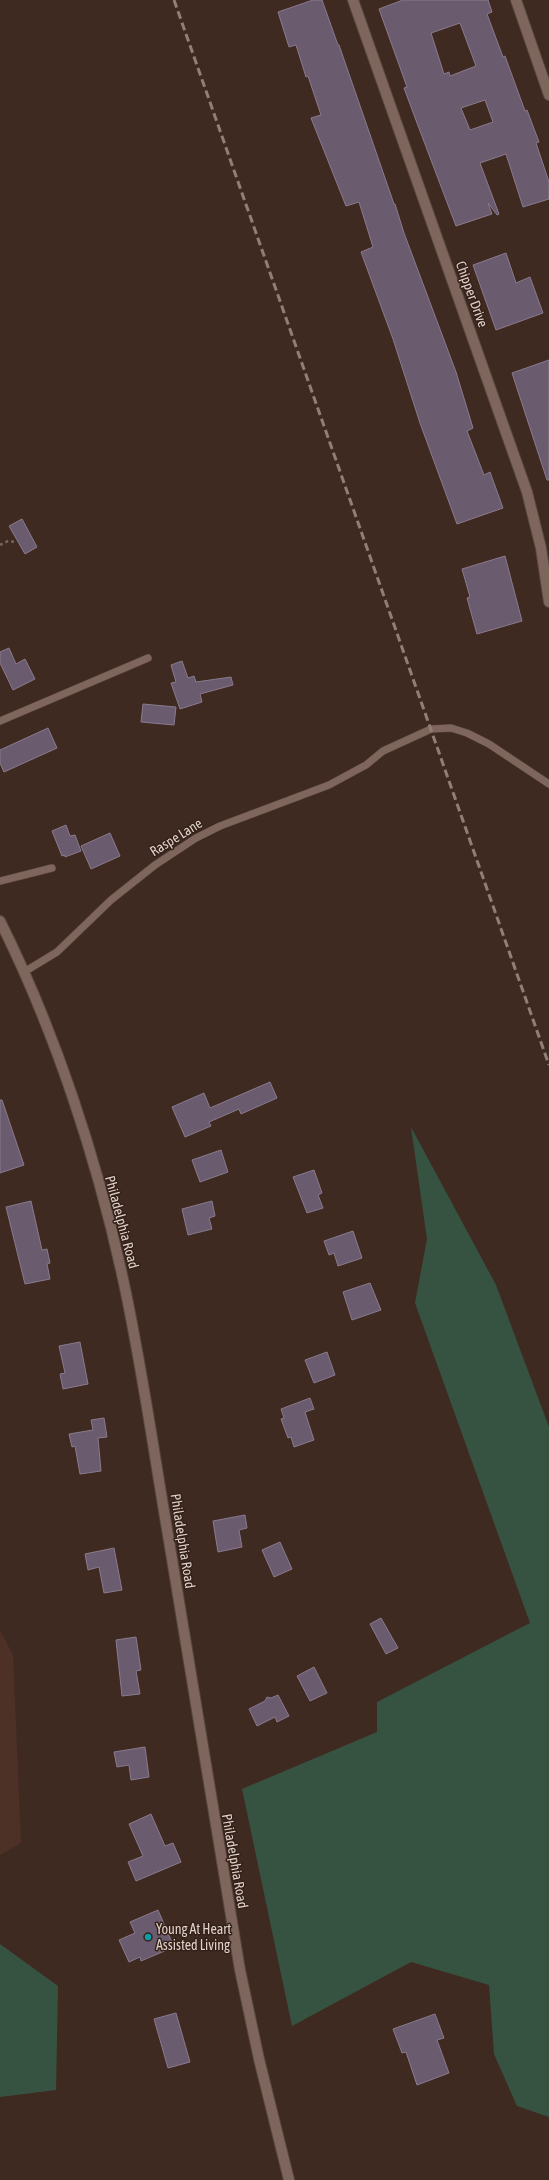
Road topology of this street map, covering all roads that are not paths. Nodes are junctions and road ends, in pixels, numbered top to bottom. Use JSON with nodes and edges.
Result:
{"nodes":[{"id":1,"x":353,"y":0,"type":"edge"},
{"id":2,"x":516,"y":0,"type":"edge"},
{"id":3,"x":549,"y":95,"type":"edge"},
{"id":4,"x":545,"y":546,"type":"edge"},
{"id":5,"x":549,"y":602,"type":"edge"},
{"id":6,"x":148,"y":658,"type":"dead end"},
{"id":7,"x":0,"y":721,"type":"edge"},
{"id":8,"x":549,"y":784,"type":"edge"},
{"id":9,"x":52,"y":868,"type":"dead end"},
{"id":10,"x":0,"y":881,"type":"edge"},
{"id":11,"x":0,"y":921,"type":"edge"},
{"id":12,"x":24,"y":972,"type":"junction"},
{"id":13,"x":289,"y":2180,"type":"edge"}],
"edges":[{"from":1,"to":4,"type":"main road","name":"Chipper Drive"},
{"from":2,"to":3,"type":"main road"},
{"from":4,"to":5,"type":"main road","name":"Chipper Drive"},
{"from":6,"to":7,"type":"lane"},
{"from":8,"to":12,"type":"lane","name":"Raspe Lane"},
{"from":9,"to":10,"type":"lane"},
{"from":11,"to":12,"type":"main road","name":"Philadelphia Road"},
{"from":12,"to":13,"type":"main road","name":"Philadelphia Road"}]}
